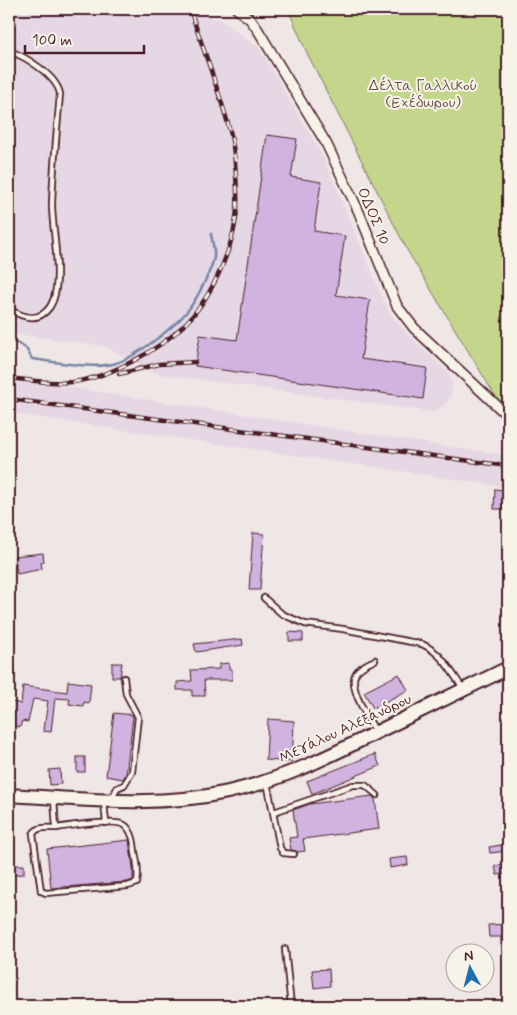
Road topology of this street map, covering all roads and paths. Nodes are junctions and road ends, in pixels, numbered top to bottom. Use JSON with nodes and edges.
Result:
{"nodes":[{"id":1,"x":238,"y":9,"type":"edge"},
{"id":2,"x":9,"y":51,"type":"edge"},
{"id":3,"x":9,"y":309,"type":"edge"},
{"id":4,"x":508,"y":416,"type":"edge"},
{"id":5,"x":264,"y":598,"type":"dead end"},
{"id":6,"x":376,"y":660,"type":"dead end"},
{"id":7,"x":508,"y":668,"type":"edge"},
{"id":8,"x":124,"y":678,"type":"dead end"},
{"id":9,"x":463,"y":690,"type":"junction"},
{"id":10,"x":376,"y":733,"type":"junction"},
{"id":11,"x":267,"y":781,"type":"junction"},
{"id":12,"x":9,"y":795,"type":"edge"},
{"id":13,"x":377,"y":795,"type":"dead end"},
{"id":14,"x":54,"y":798,"type":"junction"},
{"id":15,"x":108,"y":801,"type":"junction"},
{"id":16,"x":274,"y":812,"type":"junction"},
{"id":17,"x":106,"y":823,"type":"junction"},
{"id":18,"x":56,"y":828,"type":"junction"},
{"id":19,"x":294,"y":854,"type":"dead end"},
{"id":20,"x":285,"y":949,"type":"dead end"},
{"id":21,"x":291,"y":1006,"type":"edge"}],
"edges":[{"from":1,"to":4,"type":"street","name":"ΟΔΟΣ 10"},
{"from":2,"to":3,"type":"lane"},
{"from":5,"to":9,"type":"lane"},
{"from":6,"to":10,"type":"lane"},
{"from":7,"to":9,"type":"street","name":"Μεγάλου Αλεξάνδρου"},
{"from":8,"to":15,"type":"lane"},
{"from":9,"to":10,"type":"street","name":"Μεγάλου Αλεξάνδρου"},
{"from":10,"to":11,"type":"street","name":"Μεγάλου Αλεξάνδρου"},
{"from":11,"to":15,"type":"street","name":"Μεγάλου Αλεξάνδρου"},
{"from":11,"to":16,"type":"lane"},
{"from":12,"to":14,"type":"street","name":"Μεγάλου Αλεξάνδρου"},
{"from":13,"to":16,"type":"lane"},
{"from":14,"to":15,"type":"street","name":"Μεγάλου Αλεξάνδρου"},
{"from":14,"to":18,"type":"lane"},
{"from":15,"to":17,"type":"lane"},
{"from":16,"to":19,"type":"lane"},
{"from":17,"to":18,"type":"lane"},
{"from":17,"to":18,"type":"lane"},
{"from":20,"to":21,"type":"lane"}]}
